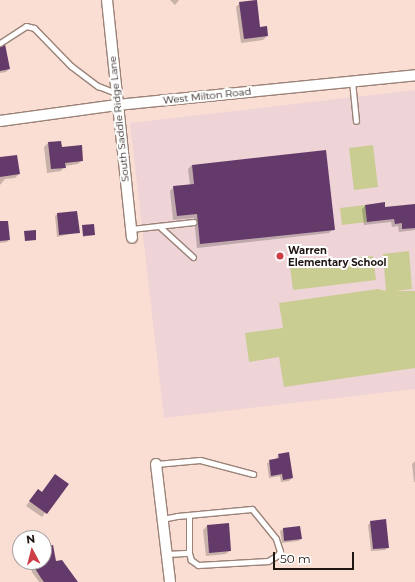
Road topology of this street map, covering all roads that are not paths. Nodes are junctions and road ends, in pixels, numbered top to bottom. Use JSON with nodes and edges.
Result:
{"nodes":[{"id":1,"x":107,"y":0,"type":"edge"},
{"id":2,"x":0,"y":43,"type":"edge"},
{"id":3,"x":415,"y":75,"type":"edge"},
{"id":4,"x":352,"y":81,"type":"junction"},
{"id":5,"x":116,"y":93,"type":"junction"},
{"id":6,"x":117,"y":105,"type":"junction"},
{"id":7,"x":0,"y":121,"type":"edge"},
{"id":8,"x":356,"y":121,"type":"dead end"},
{"id":9,"x":194,"y":222,"type":"dead end"},
{"id":10,"x":159,"y":226,"type":"junction"},
{"id":11,"x":132,"y":233,"type":"joint"},
{"id":12,"x":192,"y":257,"type":"dead end"},
{"id":13,"x":156,"y":464,"type":"joint"},
{"id":14,"x":253,"y":474,"type":"dead end"},
{"id":15,"x":189,"y":515,"type":"junction"},
{"id":16,"x":162,"y":518,"type":"junction"},
{"id":17,"x":189,"y":553,"type":"junction"},
{"id":18,"x":167,"y":554,"type":"junction"},
{"id":19,"x":170,"y":582,"type":"edge"}],
"edges":[{"from":1,"to":5,"type":"street","name":"South Saddle Ridge Lane"},
{"from":2,"to":5,"type":"lane"},
{"from":3,"to":4,"type":"street","name":"West Milton Road"},
{"from":4,"to":6,"type":"street","name":"West Milton Road"},
{"from":4,"to":8,"type":"lane"},
{"from":5,"to":6,"type":"street","name":"South Saddle Ridge Lane"},
{"from":6,"to":7,"type":"street","name":"West Milton Road"},
{"from":6,"to":11,"type":"street","name":"South Saddle Ridge Lane"},
{"from":9,"to":10,"type":"lane"},
{"from":10,"to":11,"type":"lane"},
{"from":10,"to":12,"type":"lane"},
{"from":13,"to":14,"type":"lane"},
{"from":13,"to":16,"type":"street"},
{"from":15,"to":16,"type":"lane"},
{"from":15,"to":17,"type":"lane"},
{"from":15,"to":17,"type":"lane"},
{"from":16,"to":18,"type":"street"},
{"from":17,"to":18,"type":"lane"},
{"from":18,"to":19,"type":"street"}]}
